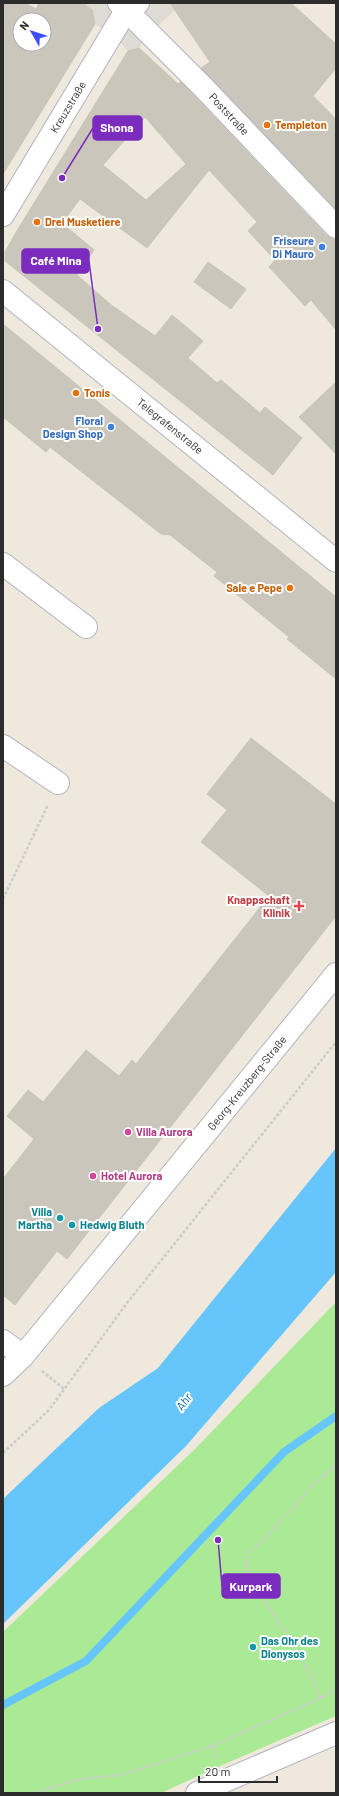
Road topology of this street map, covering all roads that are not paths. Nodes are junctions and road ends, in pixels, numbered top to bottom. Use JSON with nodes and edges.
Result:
{"nodes":[{"id":1,"x":128,"y":5,"type":"edge"},
{"id":2,"x":3,"y":215,"type":"edge"},
{"id":3,"x":336,"y":227,"type":"edge"},
{"id":4,"x":3,"y":291,"type":"edge"},
{"id":5,"x":336,"y":561,"type":"edge"},
{"id":6,"x":3,"y":564,"type":"edge"},
{"id":7,"x":86,"y":628,"type":"dead end"},
{"id":8,"x":3,"y":746,"type":"edge"},
{"id":9,"x":58,"y":783,"type":"road end"},
{"id":10,"x":336,"y":974,"type":"edge"},
{"id":11,"x":3,"y":1341,"type":"edge"},
{"id":12,"x":30,"y":1362,"type":"junction"},
{"id":13,"x":3,"y":1375,"type":"edge"},
{"id":14,"x":336,"y":1733,"type":"edge"},
{"id":15,"x":197,"y":1793,"type":"edge"}],
"edges":[{"from":1,"to":2,"type":"street","name":"Kreuzstraße"},
{"from":1,"to":3,"type":"street","name":"Poststraße"},
{"from":4,"to":5,"type":"street","name":"Telegrafenstraße"},
{"from":6,"to":7,"type":"street"},
{"from":8,"to":9,"type":"street"},
{"from":10,"to":12,"type":"street","name":"Georg-Kreuzberg-Straße"},
{"from":11,"to":12,"type":"street"},
{"from":12,"to":13,"type":"street","name":"Georg-Kreuzberg-Straße"},
{"from":14,"to":15,"type":"street"}]}
